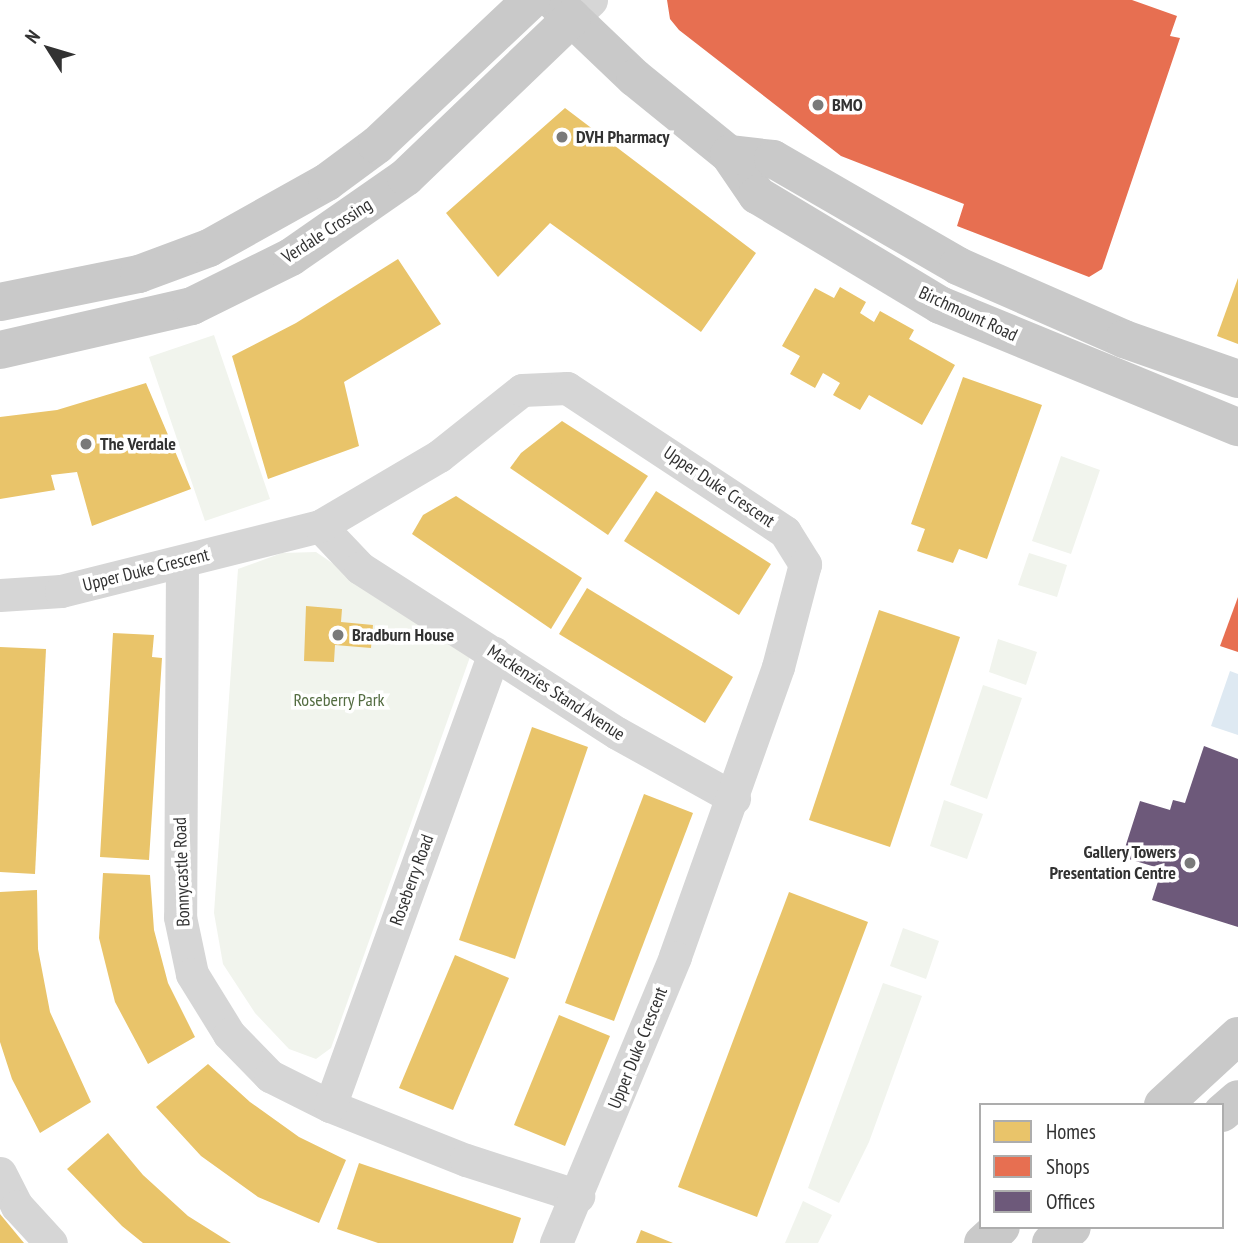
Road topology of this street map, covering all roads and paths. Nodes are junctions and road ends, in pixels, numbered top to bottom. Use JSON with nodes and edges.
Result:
{"nodes":[{"id":1,"x":531,"y":0,"type":"edge"},
{"id":2,"x":572,"y":6,"type":"edge"},
{"id":3,"x":729,"y":154,"type":"junction"},
{"id":4,"x":0,"y":302,"type":"edge"},
{"id":5,"x":0,"y":350,"type":"edge"},
{"id":6,"x":1238,"y":379,"type":"edge"},
{"id":7,"x":1238,"y":427,"type":"edge"},
{"id":8,"x":320,"y":526,"type":"junction"},
{"id":9,"x":182,"y":562,"type":"junction"},
{"id":10,"x":0,"y":595,"type":"edge"},
{"id":11,"x":494,"y":653,"type":"junction"},
{"id":12,"x":734,"y":798,"type":"junction"},
{"id":13,"x":1238,"y":1036,"type":"edge"},
{"id":14,"x":1238,"y":1099,"type":"edge"},
{"id":15,"x":1165,"y":1103,"type":"edge"},
{"id":16,"x":330,"y":1106,"type":"junction"},
{"id":17,"x":1224,"y":1111,"type":"edge"},
{"id":18,"x":0,"y":1173,"type":"edge"},
{"id":19,"x":578,"y":1196,"type":"junction"},
{"id":20,"x":999,"y":1229,"type":"edge"},
{"id":21,"x":1069,"y":1229,"type":"edge"},
{"id":22,"x":51,"y":1243,"type":"edge"},
{"id":23,"x":556,"y":1243,"type":"edge"},
{"id":24,"x":983,"y":1243,"type":"edge"},
{"id":25,"x":1051,"y":1243,"type":"edge"}],
"edges":[{"from":1,"to":4,"type":"main road"},
{"from":2,"to":3,"type":"main road","name":"Birchmount Road"},
{"from":2,"to":5,"type":"main road","name":"Verdale Crossing"},
{"from":3,"to":6,"type":"main road"},
{"from":3,"to":7,"type":"main road","name":"Birchmount Road"},
{"from":8,"to":9,"type":"street","name":"Upper Duke Crescent"},
{"from":8,"to":11,"type":"street","name":"Mackenzies Stand Avenue"},
{"from":8,"to":12,"type":"street","name":"Upper Duke Crescent"},
{"from":9,"to":10,"type":"street","name":"Upper Duke Crescent"},
{"from":9,"to":16,"type":"street","name":"Bonnycastle Road"},
{"from":11,"to":12,"type":"street","name":"Mackenzies Stand Avenue"},
{"from":11,"to":16,"type":"street","name":"Roseberry Road"},
{"from":12,"to":19,"type":"street","name":"Upper Duke Crescent"},
{"from":13,"to":15,"type":"main road"},
{"from":14,"to":17,"type":"main road"},
{"from":16,"to":19,"type":"street","name":"Bonnycastle Road"},
{"from":18,"to":22,"type":"street"},
{"from":19,"to":23,"type":"street","name":"Upper Duke Crescent"},
{"from":20,"to":24,"type":"main road"},
{"from":21,"to":25,"type":"main road"}]}
